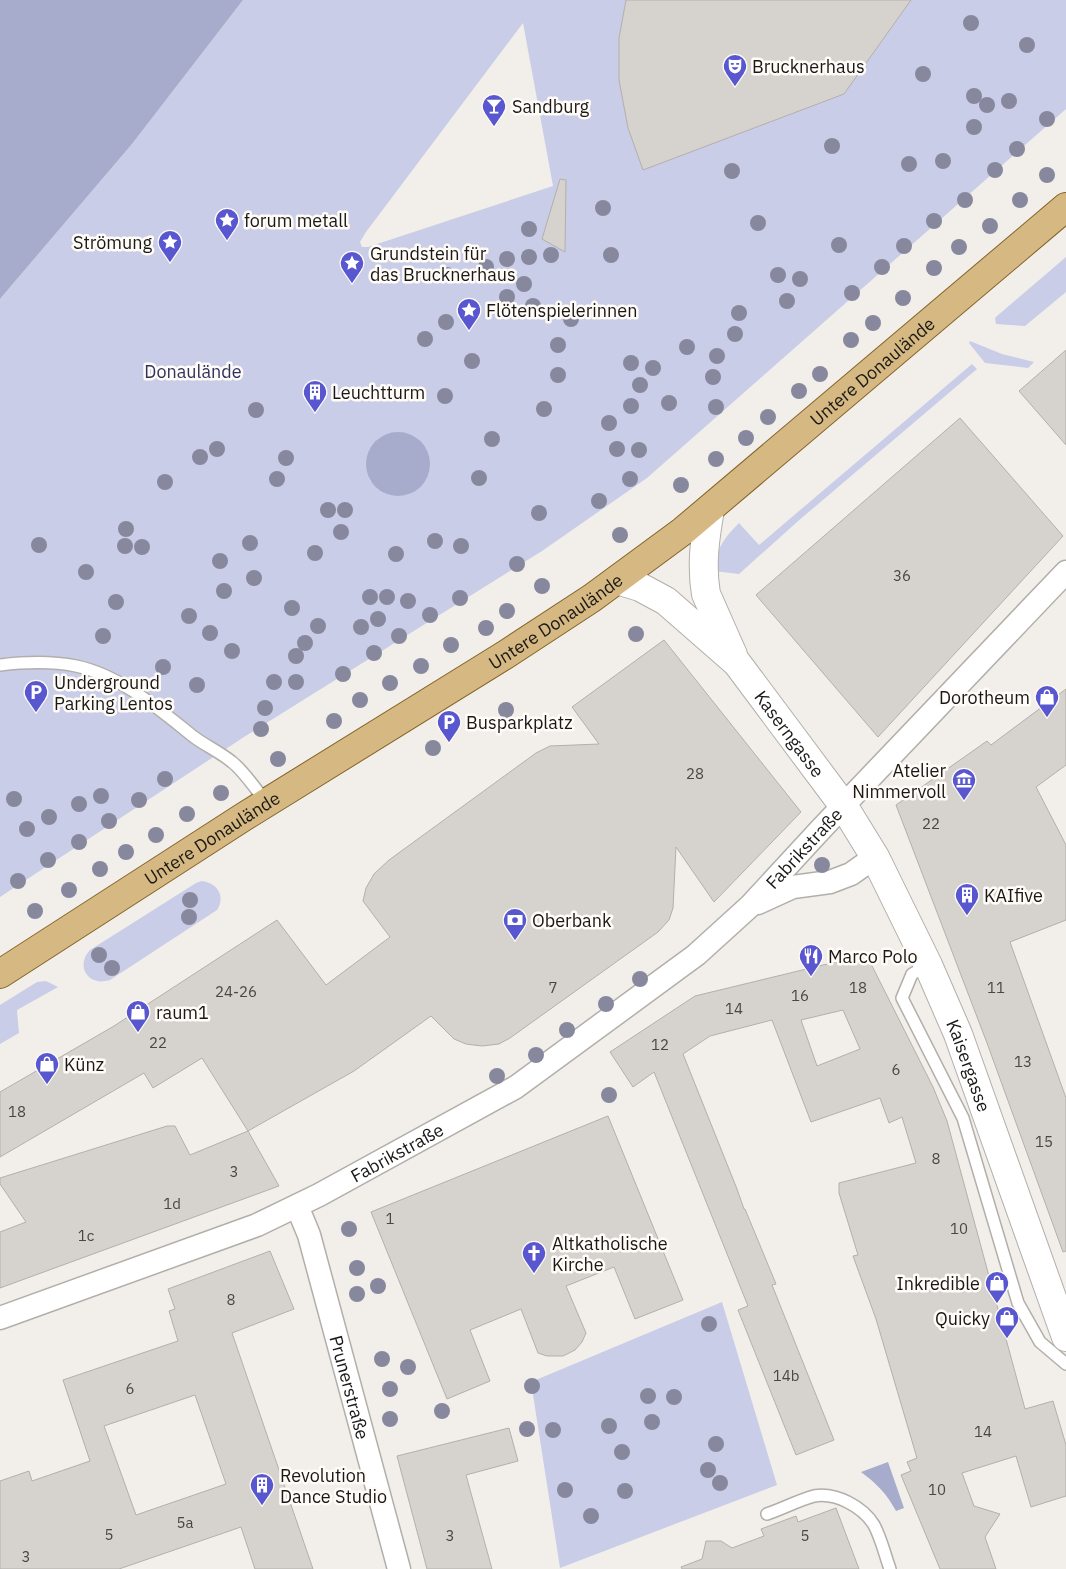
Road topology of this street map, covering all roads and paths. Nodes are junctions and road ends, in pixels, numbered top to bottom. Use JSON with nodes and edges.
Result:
{"nodes":[{"id":1,"x":1066,"y":207,"type":"edge"},
{"id":2,"x":710,"y":509,"type":"junction"},
{"id":3,"x":1066,"y":572,"type":"edge"},
{"id":4,"x":617,"y":580,"type":"junction"},
{"id":5,"x":737,"y":663,"type":"junction"},
{"id":6,"x":0,"y":665,"type":"edge"},
{"id":7,"x":267,"y":803,"type":"junction"},
{"id":8,"x":843,"y":805,"type":"junction"},
{"id":9,"x":875,"y":857,"type":"junction"},
{"id":10,"x":750,"y":906,"type":"junction"},
{"id":11,"x":928,"y":965,"type":"junction"},
{"id":12,"x":0,"y":974,"type":"edge"},
{"id":13,"x":297,"y":1206,"type":"junction"},
{"id":14,"x":0,"y":1318,"type":"edge"},
{"id":15,"x":1066,"y":1338,"type":"edge"},
{"id":16,"x":1066,"y":1364,"type":"edge"},
{"id":17,"x":767,"y":1514,"type":"dead end"},
{"id":18,"x":399,"y":1569,"type":"edge"},
{"id":19,"x":890,"y":1569,"type":"edge"}],
"edges":[{"from":1,"to":2,"type":"main road","name":"Untere Donaulände"},
{"from":2,"to":4,"type":"main road","name":"Untere Donaulände"},
{"from":2,"to":5,"type":"main road","name":"Kaserngasse"},
{"from":3,"to":8,"type":"street","name":"Fabrikstraße"},
{"from":4,"to":5,"type":"main road","name":"Kaserngasse"},
{"from":4,"to":7,"type":"main road","name":"Untere Donaulände"},
{"from":5,"to":8,"type":"main road","name":"Kaserngasse"},
{"from":6,"to":7,"type":"lane"},
{"from":7,"to":12,"type":"main road","name":"Untere Donaulände"},
{"from":8,"to":9,"type":"main road","name":"Kaisergasse"},
{"from":8,"to":10,"type":"street","name":"Fabrikstraße"},
{"from":9,"to":10,"type":"street","name":"Fabrikstraße"},
{"from":9,"to":11,"type":"main road","name":"Kaisergasse"},
{"from":10,"to":13,"type":"street","name":"Fabrikstraße"},
{"from":11,"to":15,"type":"main road","name":"Kaisergasse"},
{"from":11,"to":16,"type":"lane"},
{"from":13,"to":14,"type":"street","name":"Fabrikstraße"},
{"from":13,"to":18,"type":"street","name":"Prunerstraße"},
{"from":17,"to":19,"type":"lane"}]}
